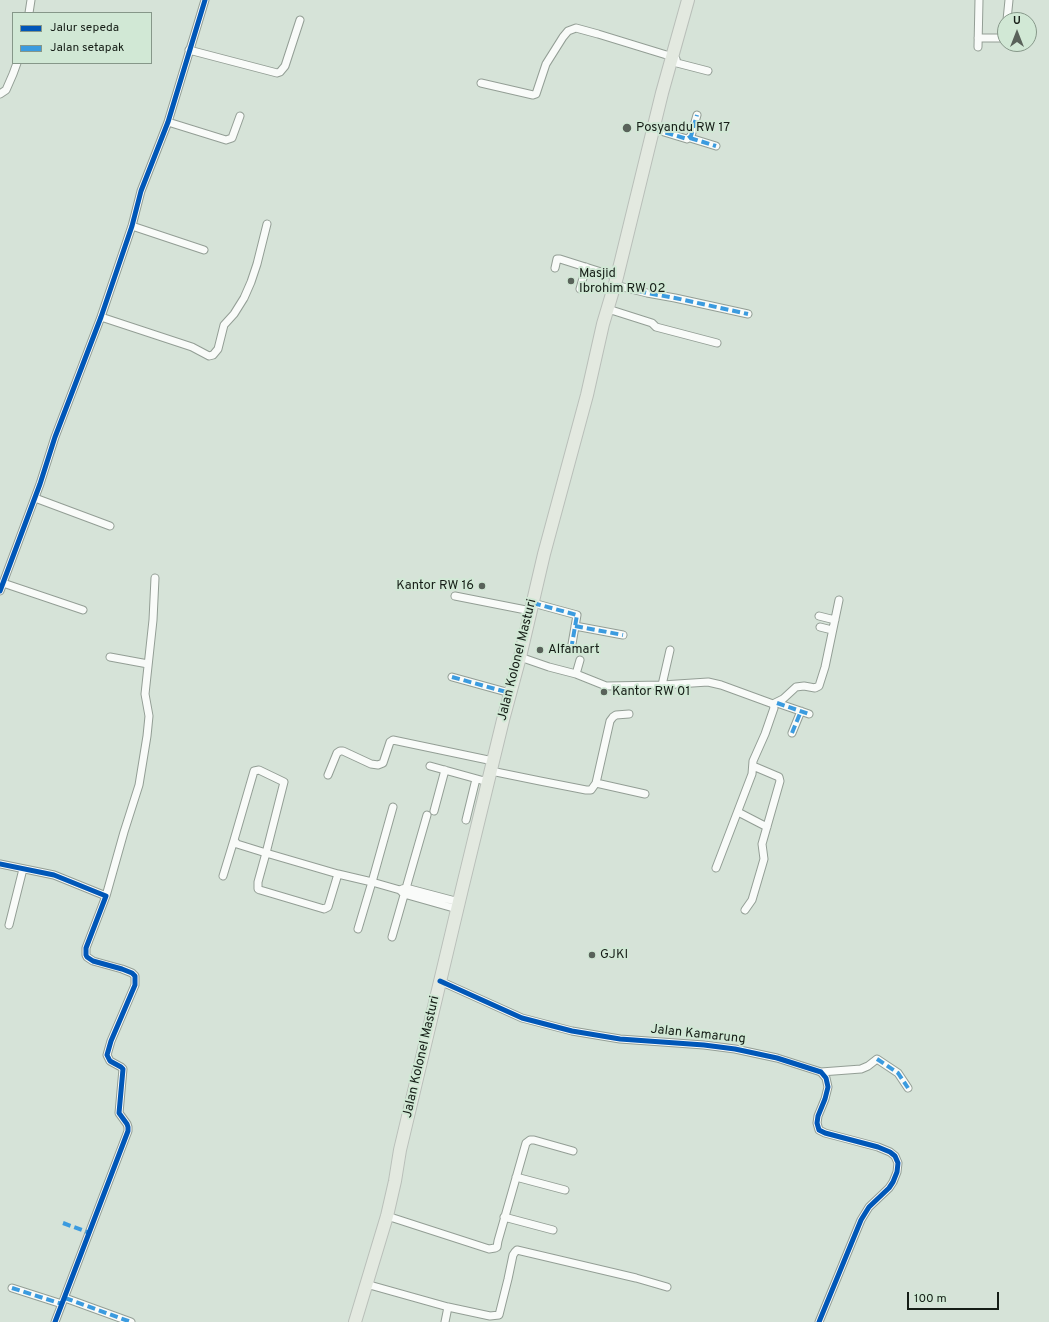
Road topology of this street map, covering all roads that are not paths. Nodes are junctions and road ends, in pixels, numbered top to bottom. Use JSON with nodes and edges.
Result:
{"nodes":[{"id":1,"x":31,"y":0,"type":"edge"},
{"id":2,"x":204,"y":0,"type":"edge"},
{"id":3,"x":688,"y":0,"type":"edge"},
{"id":4,"x":979,"y":0,"type":"edge"},
{"id":5,"x":1009,"y":0,"type":"edge"},
{"id":6,"x":29,"y":12,"type":"edge"},
{"id":7,"x":1008,"y":12,"type":"edge"},
{"id":8,"x":300,"y":20,"type":"dead end"},
{"id":9,"x":978,"y":38,"type":"junction"},
{"id":10,"x":997,"y":38,"type":"edge"},
{"id":11,"x":978,"y":47,"type":"dead end"},
{"id":12,"x":189,"y":50,"type":"junction"},
{"id":13,"x":673,"y":57,"type":"junction"},
{"id":14,"x":17,"y":64,"type":"edge"},
{"id":15,"x":708,"y":71,"type":"dead end"},
{"id":16,"x":481,"y":84,"type":"dead end"},
{"id":17,"x":0,"y":94,"type":"edge"},
{"id":18,"x":697,"y":115,"type":"dead end"},
{"id":19,"x":240,"y":116,"type":"dead end"},
{"id":20,"x":168,"y":122,"type":"junction"},
{"id":21,"x":654,"y":129,"type":"junction"},
{"id":22,"x":690,"y":138,"type":"junction"},
{"id":23,"x":716,"y":146,"type":"dead end"},
{"id":24,"x":267,"y":224,"type":"dead end"},
{"id":25,"x":132,"y":226,"type":"junction"},
{"id":26,"x":204,"y":250,"type":"dead end"},
{"id":27,"x":586,"y":267,"type":"junction"},
{"id":28,"x":555,"y":268,"type":"dead end"},
{"id":29,"x":616,"y":281,"type":"junction"},
{"id":30,"x":580,"y":289,"type":"dead end"},
{"id":31,"x":608,"y":309,"type":"junction"},
{"id":32,"x":748,"y":314,"type":"dead end"},
{"id":33,"x":101,"y":316,"type":"junction"},
{"id":34,"x":717,"y":343,"type":"dead end"},
{"id":35,"x":35,"y":498,"type":"junction"},
{"id":36,"x":110,"y":526,"type":"dead end"},
{"id":37,"x":155,"y":578,"type":"dead end"},
{"id":38,"x":3,"y":583,"type":"junction"},
{"id":39,"x":0,"y":591,"type":"edge"},
{"id":40,"x":455,"y":596,"type":"dead end"},
{"id":41,"x":840,"y":600,"type":"dead end"},
{"id":42,"x":532,"y":607,"type":"junction"},
{"id":43,"x":83,"y":610,"type":"dead end"},
{"id":44,"x":819,"y":616,"type":"dead end"},
{"id":45,"x":835,"y":620,"type":"junction"},
{"id":46,"x":575,"y":626,"type":"junction"},
{"id":47,"x":820,"y":627,"type":"dead end"},
{"id":48,"x":832,"y":630,"type":"junction"},
{"id":49,"x":623,"y":634,"type":"dead end"},
{"id":50,"x":572,"y":644,"type":"dead end"},
{"id":51,"x":670,"y":650,"type":"dead end"},
{"id":52,"x":110,"y":657,"type":"dead end"},
{"id":53,"x":520,"y":657,"type":"junction"},
{"id":54,"x":580,"y":660,"type":"dead end"},
{"id":55,"x":148,"y":664,"type":"junction"},
{"id":56,"x":576,"y":674,"type":"junction"},
{"id":57,"x":452,"y":677,"type":"dead end"},
{"id":58,"x":662,"y":685,"type":"junction"},
{"id":59,"x":510,"y":694,"type":"junction"},
{"id":60,"x":775,"y":703,"type":"junction"},
{"id":61,"x":801,"y":711,"type":"junction"},
{"id":62,"x":629,"y":714,"type":"dead end"},
{"id":63,"x":809,"y":714,"type":"dead end"},
{"id":64,"x":792,"y":733,"type":"dead end"},
{"id":65,"x":430,"y":766,"type":"dead end"},
{"id":66,"x":753,"y":766,"type":"junction"},
{"id":67,"x":445,"y":770,"type":"junction"},
{"id":68,"x":328,"y":775,"type":"dead end"},
{"id":69,"x":485,"y":778,"type":"junction"},
{"id":70,"x":596,"y":783,"type":"junction"},
{"id":71,"x":645,"y":794,"type":"dead end"},
{"id":72,"x":394,"y":807,"type":"dead end"},
{"id":73,"x":434,"y":811,"type":"dead end"},
{"id":74,"x":738,"y":812,"type":"junction"},
{"id":75,"x":427,"y":815,"type":"dead end"},
{"id":76,"x":466,"y":820,"type":"dead end"},
{"id":77,"x":767,"y":827,"type":"junction"},
{"id":78,"x":234,"y":840,"type":"junction"},
{"id":79,"x":266,"y":853,"type":"junction"},
{"id":80,"x":0,"y":864,"type":"edge"},
{"id":81,"x":716,"y":868,"type":"dead end"},
{"id":82,"x":23,"y":869,"type":"junction"},
{"id":83,"x":338,"y":874,"type":"junction"},
{"id":84,"x":223,"y":876,"type":"dead end"},
{"id":85,"x":372,"y":882,"type":"junction"},
{"id":86,"x":404,"y":890,"type":"junction"},
{"id":87,"x":106,"y":896,"type":"junction"},
{"id":88,"x":458,"y":905,"type":"junction"},
{"id":89,"x":746,"y":910,"type":"dead end"},
{"id":90,"x":9,"y":925,"type":"dead end"},
{"id":91,"x":358,"y":930,"type":"dead end"},
{"id":92,"x":392,"y":937,"type":"dead end"},
{"id":93,"x":440,"y":980,"type":"junction"},
{"id":94,"x":821,"y":1072,"type":"junction"},
{"id":95,"x":908,"y":1088,"type":"dead end"},
{"id":96,"x":573,"y":1151,"type":"dead end"},
{"id":97,"x":516,"y":1177,"type":"junction"},
{"id":98,"x":565,"y":1190,"type":"dead end"},
{"id":99,"x":387,"y":1216,"type":"junction"},
{"id":100,"x":504,"y":1217,"type":"junction"},
{"id":101,"x":553,"y":1230,"type":"dead end"},
{"id":102,"x":366,"y":1284,"type":"junction"},
{"id":103,"x":667,"y":1287,"type":"dead end"},
{"id":104,"x":12,"y":1288,"type":"dead end"},
{"id":105,"x":64,"y":1301,"type":"junction"},
{"id":106,"x":448,"y":1307,"type":"junction"},
{"id":107,"x":55,"y":1322,"type":"edge"},
{"id":108,"x":132,"y":1322,"type":"edge"},
{"id":109,"x":355,"y":1322,"type":"edge"},
{"id":110,"x":445,"y":1322,"type":"edge"},
{"id":111,"x":819,"y":1322,"type":"edge"}],
"edges":[{"from":1,"to":6,"type":"street"},
{"from":2,"to":12,"type":"street"},
{"from":3,"to":13,"type":"main road","name":"Jalan Kolonel Masturi"},
{"from":4,"to":9,"type":"street"},
{"from":5,"to":7,"type":"street"},
{"from":8,"to":12,"type":"street"},
{"from":9,"to":10,"type":"street"},
{"from":9,"to":11,"type":"street"},
{"from":12,"to":20,"type":"street"},
{"from":13,"to":15,"type":"street"},
{"from":13,"to":16,"type":"street"},
{"from":13,"to":21,"type":"main road","name":"Jalan Kolonel Masturi"},
{"from":14,"to":17,"type":"street"},
{"from":18,"to":22,"type":"street"},
{"from":19,"to":20,"type":"street"},
{"from":20,"to":25,"type":"street"},
{"from":21,"to":22,"type":"street"},
{"from":21,"to":29,"type":"main road","name":"Jalan Kolonel Masturi"},
{"from":22,"to":23,"type":"street"},
{"from":24,"to":33,"type":"street"},
{"from":25,"to":26,"type":"street"},
{"from":25,"to":33,"type":"street"},
{"from":27,"to":28,"type":"street"},
{"from":27,"to":29,"type":"street"},
{"from":27,"to":30,"type":"street"},
{"from":29,"to":31,"type":"main road","name":"Jalan Kolonel Masturi"},
{"from":29,"to":32,"type":"street"},
{"from":31,"to":34,"type":"street"},
{"from":31,"to":42,"type":"main road","name":"Jalan Kolonel Masturi"},
{"from":33,"to":35,"type":"street"},
{"from":35,"to":36,"type":"street"},
{"from":35,"to":38,"type":"street"},
{"from":37,"to":55,"type":"street"},
{"from":38,"to":39,"type":"street"},
{"from":38,"to":43,"type":"street"},
{"from":40,"to":42,"type":"street"},
{"from":41,"to":45,"type":"street"},
{"from":42,"to":46,"type":"street"},
{"from":42,"to":53,"type":"main road","name":"Jalan Kolonel Masturi"},
{"from":44,"to":45,"type":"street"},
{"from":45,"to":48,"type":"street"},
{"from":46,"to":49,"type":"street"},
{"from":46,"to":50,"type":"street"},
{"from":47,"to":48,"type":"street"},
{"from":48,"to":60,"type":"street"},
{"from":51,"to":58,"type":"street"},
{"from":52,"to":55,"type":"street"},
{"from":53,"to":56,"type":"street"},
{"from":53,"to":59,"type":"main road","name":"Jalan Kolonel Masturi"},
{"from":54,"to":56,"type":"street"},
{"from":55,"to":87,"type":"street"},
{"from":56,"to":58,"type":"street"},
{"from":57,"to":59,"type":"street"},
{"from":58,"to":60,"type":"street"},
{"from":59,"to":69,"type":"main road","name":"Jalan Kolonel Masturi"},
{"from":60,"to":61,"type":"street"},
{"from":60,"to":66,"type":"street"},
{"from":61,"to":63,"type":"street"},
{"from":61,"to":64,"type":"street"},
{"from":62,"to":70,"type":"street"},
{"from":65,"to":67,"type":"street"},
{"from":66,"to":74,"type":"street"},
{"from":66,"to":77,"type":"street"},
{"from":67,"to":69,"type":"street"},
{"from":67,"to":73,"type":"street"},
{"from":68,"to":69,"type":"street"},
{"from":69,"to":70,"type":"street"},
{"from":69,"to":76,"type":"street"},
{"from":69,"to":88,"type":"main road","name":"Jalan Kolonel Masturi"},
{"from":70,"to":71,"type":"street"},
{"from":72,"to":85,"type":"street"},
{"from":74,"to":77,"type":"street"},
{"from":74,"to":81,"type":"street"},
{"from":75,"to":86,"type":"street"},
{"from":77,"to":89,"type":"street"},
{"from":78,"to":79,"type":"street"},
{"from":78,"to":79,"type":"street"},
{"from":78,"to":84,"type":"street"},
{"from":79,"to":83,"type":"street"},
{"from":79,"to":83,"type":"street"},
{"from":80,"to":82,"type":"street"},
{"from":82,"to":87,"type":"street"},
{"from":82,"to":90,"type":"street"},
{"from":83,"to":85,"type":"street"},
{"from":85,"to":86,"type":"street"},
{"from":85,"to":91,"type":"street"},
{"from":86,"to":88,"type":"street"},
{"from":86,"to":92,"type":"street"},
{"from":87,"to":105,"type":"street"},
{"from":88,"to":93,"type":"main road","name":"Jalan Kolonel Masturi"},
{"from":93,"to":94,"type":"street","name":"Jalan Kamarung"},
{"from":93,"to":99,"type":"main road","name":"Jalan Kolonel Masturi"},
{"from":94,"to":95,"type":"street"},
{"from":94,"to":111,"type":"street"},
{"from":96,"to":97,"type":"street"},
{"from":97,"to":98,"type":"street"},
{"from":97,"to":100,"type":"street"},
{"from":99,"to":100,"type":"street"},
{"from":99,"to":102,"type":"main road","name":"Jalan Kolonel Masturi"},
{"from":100,"to":101,"type":"street"},
{"from":102,"to":106,"type":"street"},
{"from":102,"to":109,"type":"main road","name":"Jalan Kolonel Masturi"},
{"from":103,"to":106,"type":"street"},
{"from":104,"to":105,"type":"street"},
{"from":105,"to":107,"type":"street"},
{"from":105,"to":108,"type":"street"},
{"from":106,"to":110,"type":"street"}]}
